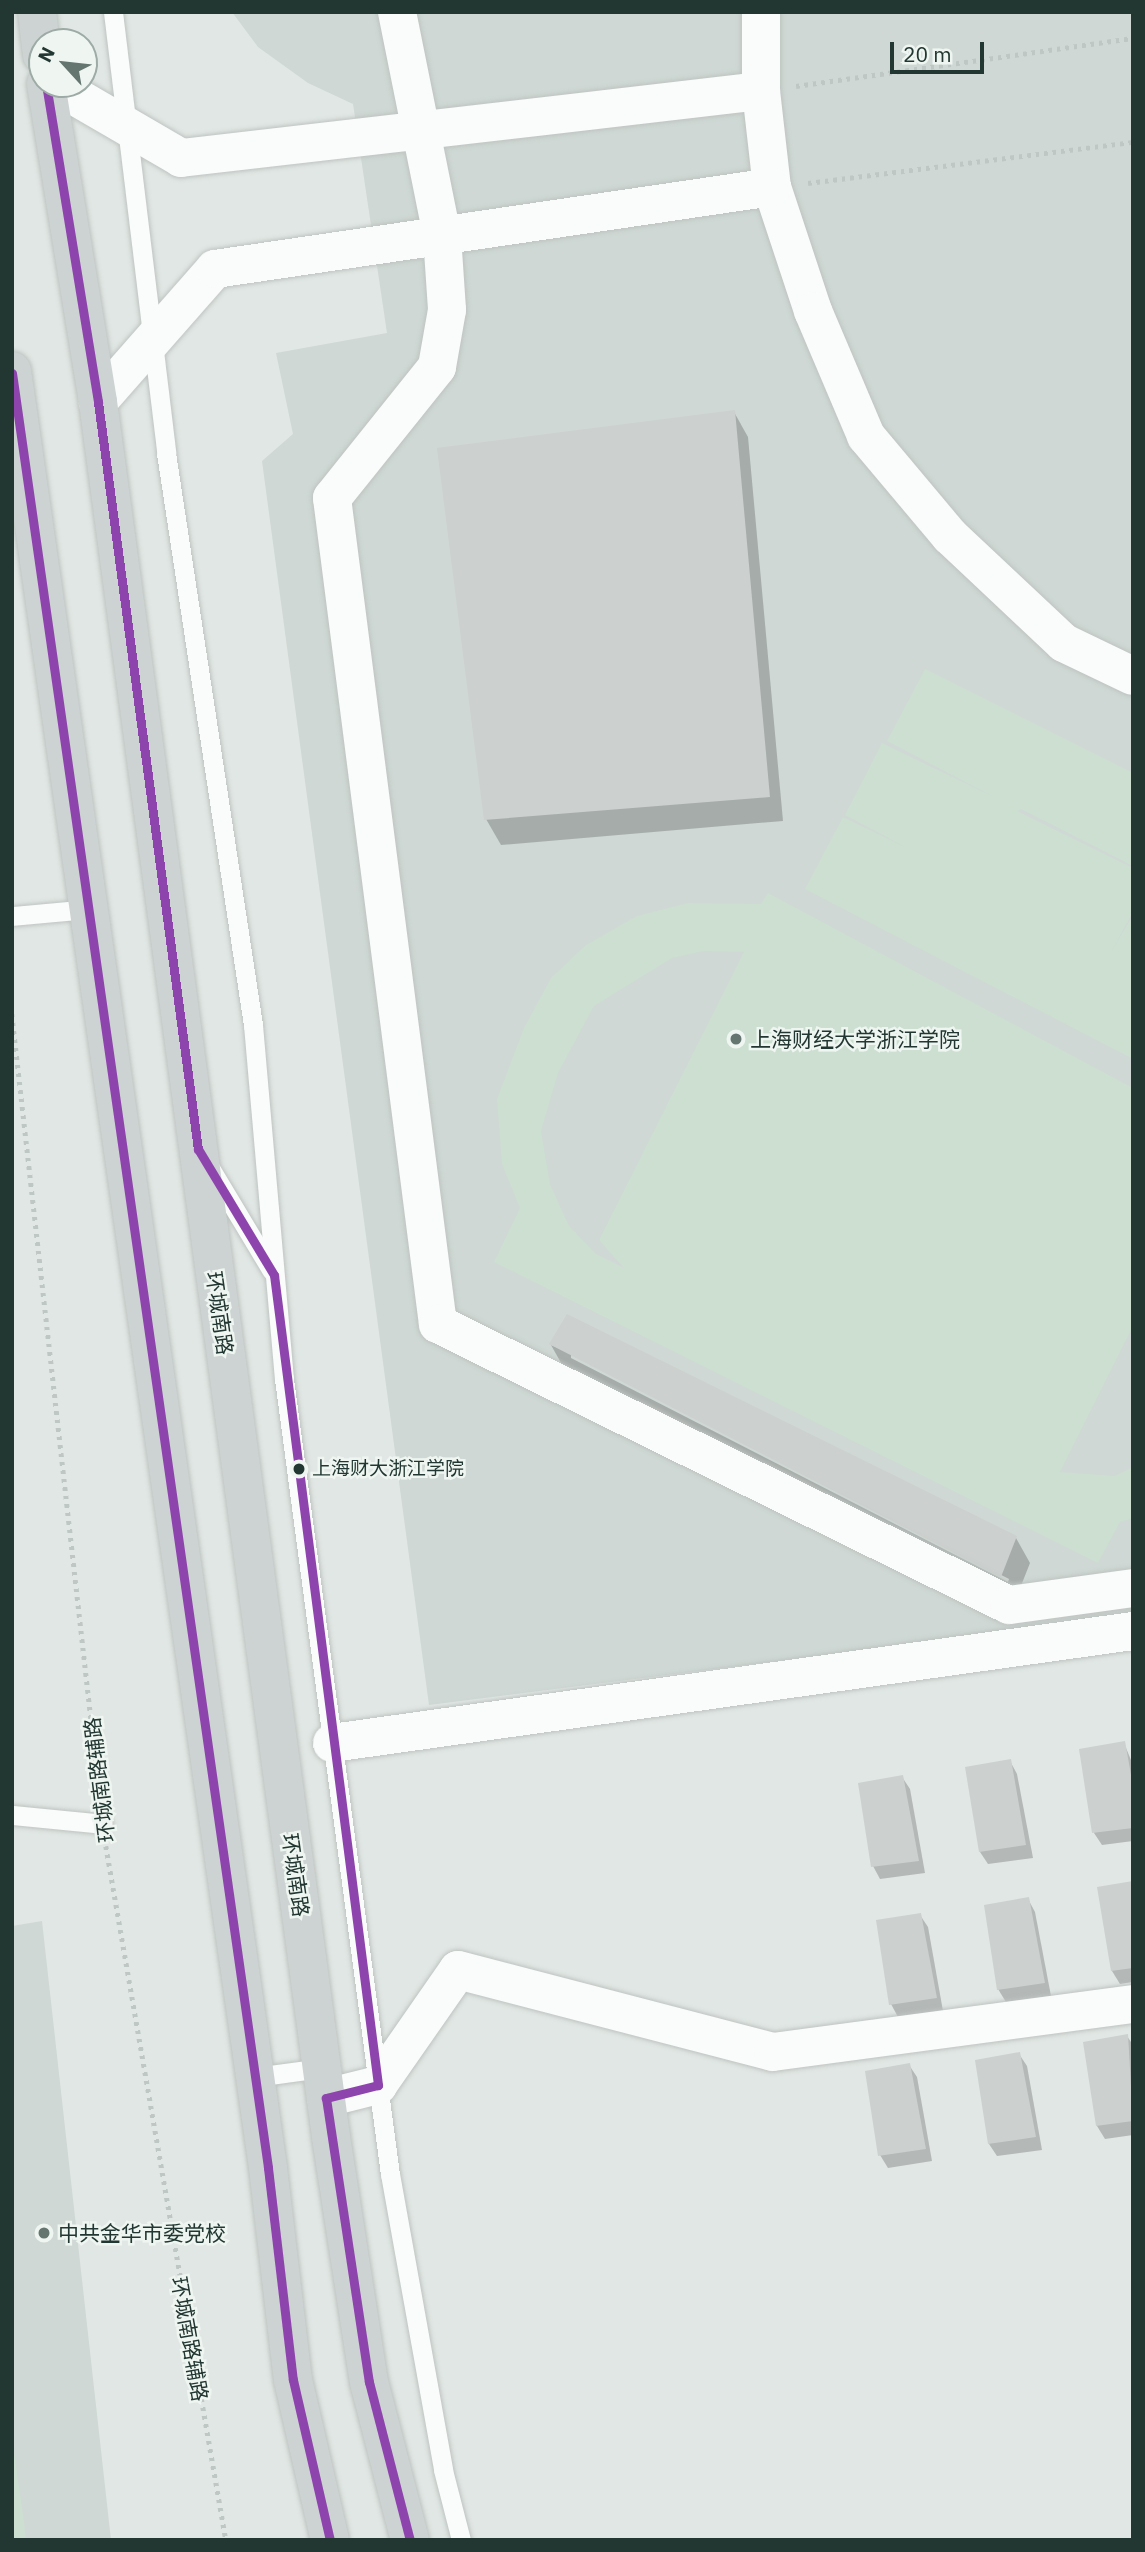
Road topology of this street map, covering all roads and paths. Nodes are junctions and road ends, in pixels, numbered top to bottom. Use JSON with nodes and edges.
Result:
{"nodes":[{"id":1,"x":113,"y":12,"type":"edge"},
{"id":2,"x":397,"y":12,"type":"edge"},
{"id":3,"x":761,"y":12,"type":"edge"},
{"id":4,"x":1133,"y":38,"type":"edge"},
{"id":5,"x":761,"y":91,"type":"junction"},
{"id":6,"x":48,"y":98,"type":"edge"},
{"id":7,"x":78,"y":98,"type":"edge"},
{"id":8,"x":127,"y":127,"type":"junction"},
{"id":9,"x":418,"y":131,"type":"junction"},
{"id":10,"x":1133,"y":142,"type":"edge"},
{"id":11,"x":772,"y":187,"type":"junction"},
{"id":12,"x":442,"y":236,"type":"junction"},
{"id":13,"x":153,"y":340,"type":"junction"},
{"id":14,"x":12,"y":371,"type":"edge"},
{"id":15,"x":98,"y":402,"type":"junction"},
{"id":16,"x":1133,"y":676,"type":"edge"},
{"id":17,"x":89,"y":909,"type":"junction"},
{"id":18,"x":12,"y":916,"type":"edge"},
{"id":19,"x":12,"y":1014,"type":"edge"},
{"id":20,"x":198,"y":1149,"type":"junction"},
{"id":21,"x":274,"y":1275,"type":"junction"},
{"id":22,"x":1133,"y":1588,"type":"edge"},
{"id":23,"x":1133,"y":1631,"type":"edge"},
{"id":24,"x":332,"y":1743,"type":"junction"},
{"id":25,"x":12,"y":1815,"type":"edge"},
{"id":26,"x":103,"y":1824,"type":"junction"},
{"id":27,"x":1133,"y":2004,"type":"edge"},
{"id":28,"x":255,"y":2077,"type":"junction"},
{"id":29,"x":324,"y":2083,"type":"junction"},
{"id":30,"x":378,"y":2085,"type":"junction"},
{"id":31,"x":226,"y":2540,"type":"edge"},
{"id":32,"x":330,"y":2540,"type":"edge"},
{"id":33,"x":410,"y":2540,"type":"edge"},
{"id":34,"x":461,"y":2540,"type":"edge"}],
"edges":[{"from":1,"to":8,"type":"lane"},
{"from":2,"to":9,"type":"street"},
{"from":3,"to":5,"type":"street"},
{"from":4,"to":5,"type":"path"},
{"from":5,"to":9,"type":"street"},
{"from":5,"to":11,"type":"street"},
{"from":6,"to":15,"type":"main road","name":"环城南路"},
{"from":7,"to":8,"type":"street"},
{"from":8,"to":9,"type":"street"},
{"from":8,"to":13,"type":"lane"},
{"from":9,"to":12,"type":"street"},
{"from":10,"to":11,"type":"path"},
{"from":11,"to":12,"type":"street"},
{"from":11,"to":16,"type":"street"},
{"from":12,"to":13,"type":"street"},
{"from":12,"to":22,"type":"street"},
{"from":13,"to":15,"type":"street"},
{"from":13,"to":21,"type":"lane"},
{"from":14,"to":17,"type":"main road"},
{"from":15,"to":20,"type":"main road","name":"环城南路"},
{"from":17,"to":18,"type":"lane"},
{"from":17,"to":28,"type":"main road"},
{"from":19,"to":26,"type":"path","name":"环城南路辅路"},
{"from":20,"to":21,"type":"lane"},
{"from":20,"to":29,"type":"main road","name":"环城南路"},
{"from":21,"to":24,"type":"lane"},
{"from":23,"to":24,"type":"street"},
{"from":24,"to":30,"type":"lane"},
{"from":25,"to":26,"type":"lane"},
{"from":26,"to":31,"type":"path","name":"环城南路辅路"},
{"from":27,"to":30,"type":"street"},
{"from":28,"to":29,"type":"lane"},
{"from":28,"to":32,"type":"main road"},
{"from":29,"to":30,"type":"street"},
{"from":29,"to":33,"type":"main road","name":"环城南路"},
{"from":30,"to":34,"type":"lane"}]}
